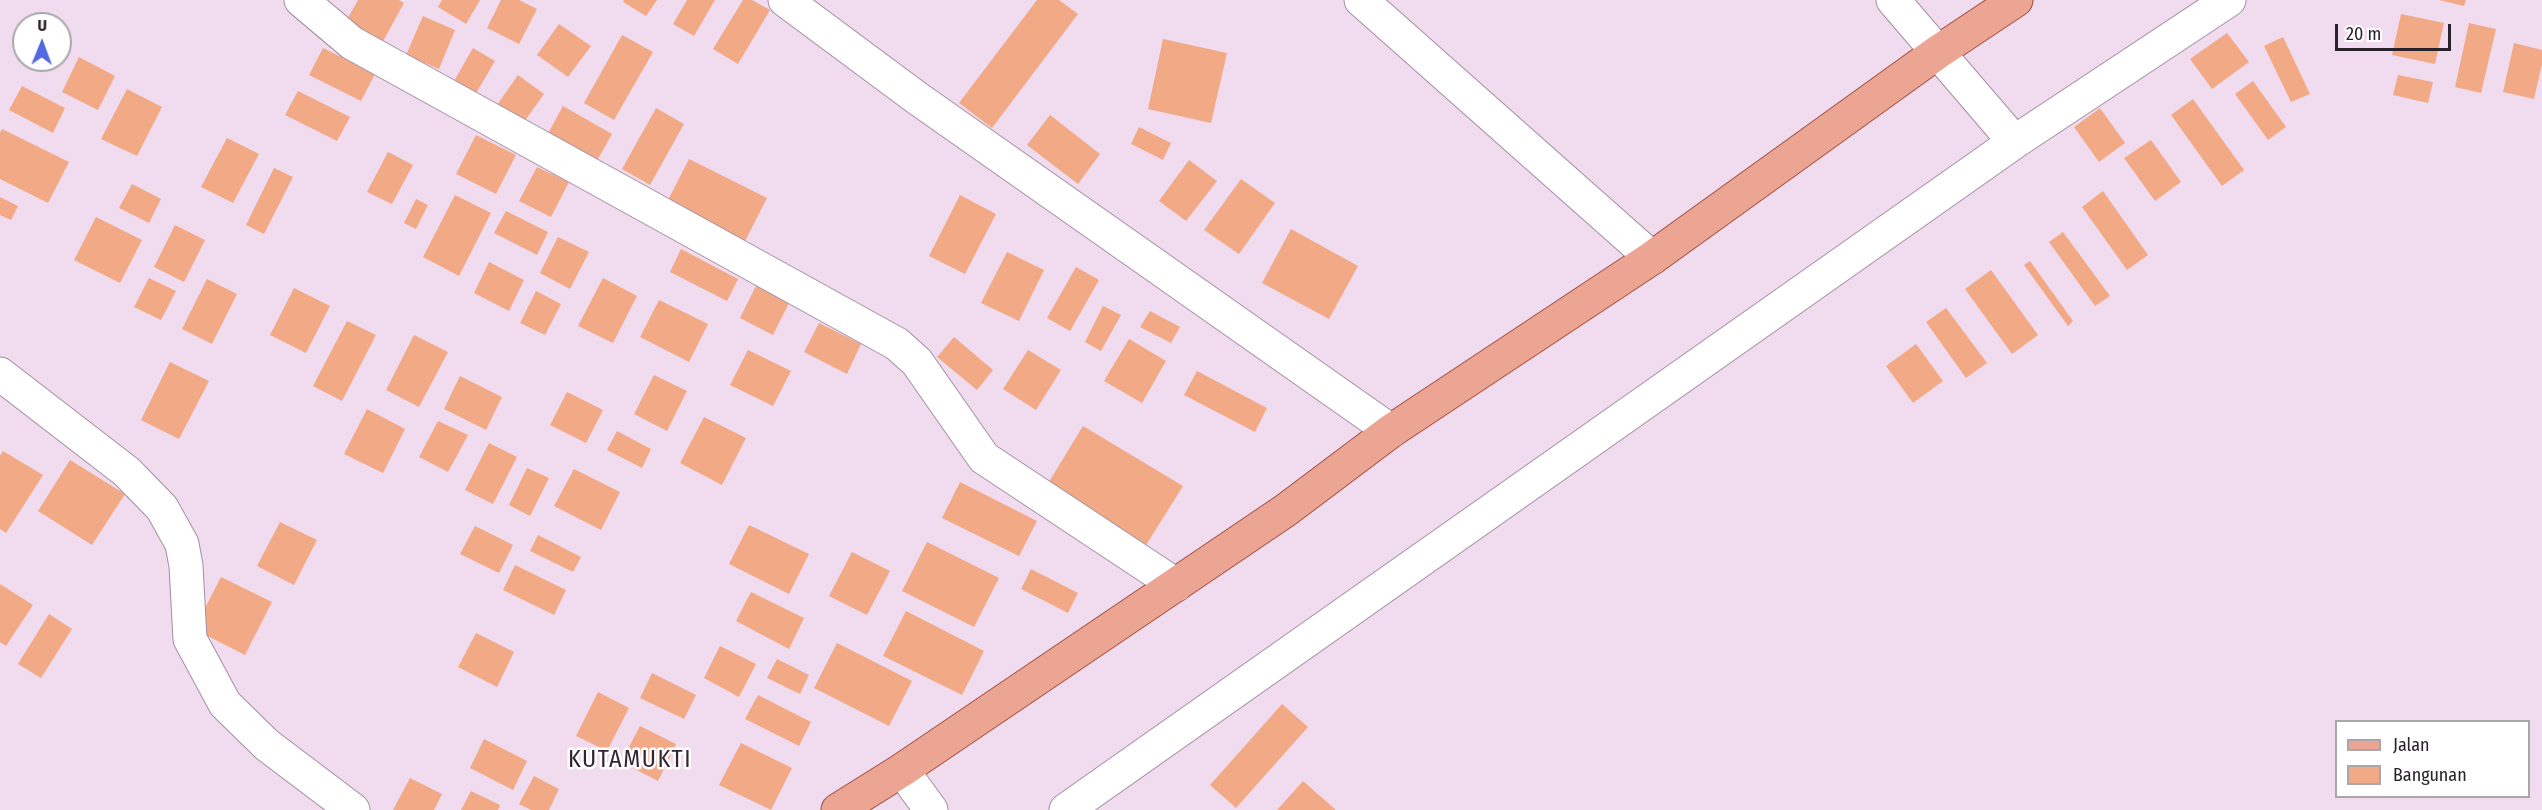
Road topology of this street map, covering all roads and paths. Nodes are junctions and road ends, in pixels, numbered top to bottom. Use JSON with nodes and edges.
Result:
{"nodes":[{"id":1,"x":301,"y":0,"type":"edge"},
{"id":2,"x":785,"y":0,"type":"edge"},
{"id":3,"x":1362,"y":0,"type":"edge"},
{"id":4,"x":1893,"y":0,"type":"edge"},
{"id":5,"x":2016,"y":0,"type":"edge"},
{"id":6,"x":2229,"y":0,"type":"edge"},
{"id":7,"x":1940,"y":55,"type":"junction"},
{"id":8,"x":2011,"y":137,"type":"junction"},
{"id":9,"x":1652,"y":258,"type":"junction"},
{"id":10,"x":0,"y":374,"type":"edge"},
{"id":11,"x":1391,"y":431,"type":"junction"},
{"id":12,"x":1176,"y":585,"type":"junction"},
{"id":13,"x":916,"y":790,"type":"edge"},
{"id":14,"x":353,"y":810,"type":"edge"},
{"id":15,"x":837,"y":810,"type":"edge"},
{"id":16,"x":1066,"y":810,"type":"edge"}],
"edges":[{"from":1,"to":12,"type":"street"},
{"from":2,"to":11,"type":"street"},
{"from":3,"to":9,"type":"street"},
{"from":4,"to":7,"type":"street"},
{"from":5,"to":7,"type":"main road"},
{"from":6,"to":8,"type":"street"},
{"from":7,"to":8,"type":"street"},
{"from":7,"to":9,"type":"main road"},
{"from":8,"to":16,"type":"street"},
{"from":9,"to":11,"type":"main road"},
{"from":10,"to":14,"type":"street"},
{"from":11,"to":12,"type":"main road"},
{"from":12,"to":13,"type":"main road"},
{"from":13,"to":15,"type":"main road"}]}
